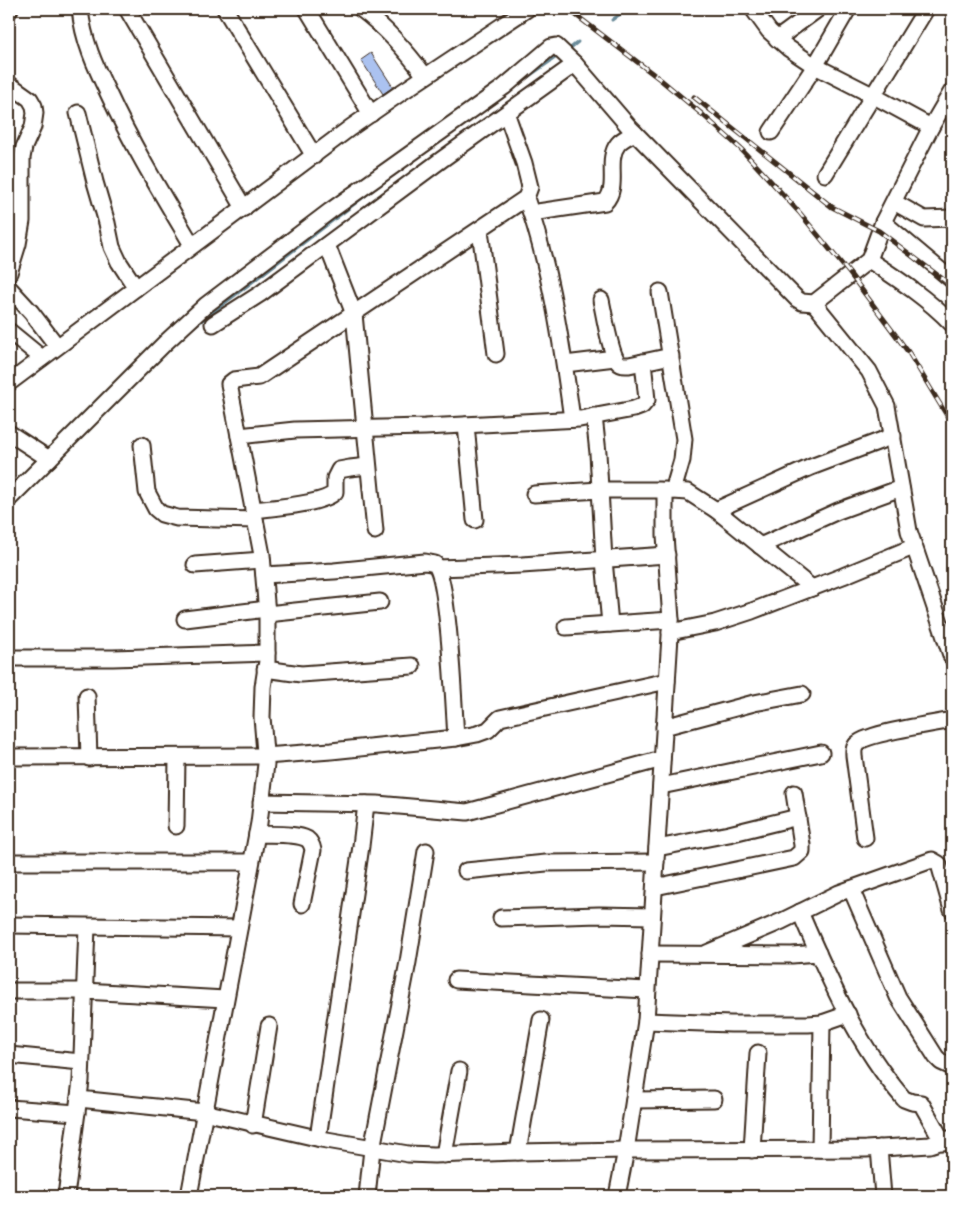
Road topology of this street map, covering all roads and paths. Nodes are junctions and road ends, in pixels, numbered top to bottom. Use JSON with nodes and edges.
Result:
{"nodes":[{"id":1,"x":80,"y":9,"type":"edge"},
{"id":2,"x":127,"y":9,"type":"edge"},
{"id":3,"x":225,"y":9,"type":"edge"},
{"id":4,"x":307,"y":9,"type":"edge"},
{"id":5,"x":361,"y":9,"type":"edge"},
{"id":6,"x":527,"y":9,"type":"edge"},
{"id":7,"x":753,"y":9,"type":"edge"},
{"id":8,"x":818,"y":9,"type":"edge"},
{"id":9,"x":848,"y":9,"type":"edge"},
{"id":10,"x":926,"y":9,"type":"edge"},
{"id":11,"x":777,"y":39,"type":"junction"},
{"id":12,"x":572,"y":62,"type":"junction"},
{"id":13,"x":815,"y":66,"type":"junction"},
{"id":14,"x":425,"y":76,"type":"junction"},
{"id":15,"x":9,"y":84,"type":"edge"},
{"id":16,"x":952,"y":91,"type":"edge"},
{"id":17,"x":874,"y":96,"type":"junction"},
{"id":18,"x":78,"y":113,"type":"dead end"},
{"id":19,"x":371,"y":114,"type":"junction"},
{"id":20,"x":507,"y":115,"type":"junction"},
{"id":21,"x":931,"y":127,"type":"junction"},
{"id":22,"x":771,"y":132,"type":"dead end"},
{"id":23,"x":635,"y":133,"type":"junction"},
{"id":24,"x":314,"y":156,"type":"junction"},
{"id":25,"x":825,"y":174,"type":"dead end"},
{"id":26,"x":894,"y":202,"type":"junction"},
{"id":27,"x":529,"y":205,"type":"junction"},
{"id":28,"x":244,"y":208,"type":"junction"},
{"id":29,"x":952,"y":218,"type":"edge"},
{"id":30,"x":883,"y":222,"type":"junction"},
{"id":31,"x":480,"y":230,"type":"junction"},
{"id":32,"x":192,"y":245,"type":"junction"},
{"id":33,"x":326,"y":245,"type":"junction"},
{"id":34,"x":868,"y":260,"type":"junction"},
{"id":35,"x":9,"y":272,"type":"edge"},
{"id":36,"x":951,"y":277,"type":"edge"},
{"id":37,"x":9,"y":288,"type":"edge"},
{"id":38,"x":136,"y":288,"type":"junction"},
{"id":39,"x":660,"y":292,"type":"dead end"},
{"id":40,"x":601,"y":300,"type":"dead end"},
{"id":41,"x":814,"y":303,"type":"junction"},
{"id":42,"x":354,"y":314,"type":"junction"},
{"id":43,"x":214,"y":324,"type":"dead end"},
{"id":44,"x":952,"y":324,"type":"edge"},
{"id":45,"x":9,"y":330,"type":"edge"},
{"id":46,"x":57,"y":346,"type":"junction"},
{"id":47,"x":496,"y":354,"type":"dead end"},
{"id":48,"x":671,"y":356,"type":"junction"},
{"id":49,"x":42,"y":358,"type":"junction"},
{"id":50,"x":616,"y":358,"type":"junction"},
{"id":51,"x":643,"y":362,"type":"junction"},
{"id":52,"x":564,"y":364,"type":"junction"},
{"id":53,"x":12,"y":375,"type":"edge"},
{"id":54,"x":594,"y":416,"type":"junction"},
{"id":55,"x":572,"y":419,"type":"junction"},
{"id":56,"x":466,"y":425,"type":"junction"},
{"id":57,"x":364,"y":428,"type":"junction"},
{"id":58,"x":9,"y":432,"type":"edge"},
{"id":59,"x":239,"y":436,"type":"junction"},
{"id":60,"x":893,"y":436,"type":"junction"},
{"id":61,"x":142,"y":445,"type":"dead end"},
{"id":62,"x":49,"y":459,"type":"junction"},
{"id":63,"x":368,"y":466,"type":"junction"},
{"id":64,"x":901,"y":488,"type":"junction"},
{"id":65,"x":600,"y":490,"type":"junction"},
{"id":66,"x":669,"y":491,"type":"junction"},
{"id":67,"x":534,"y":494,"type":"dead end"},
{"id":68,"x":9,"y":499,"type":"edge"},
{"id":69,"x":716,"y":510,"type":"junction"},
{"id":70,"x":254,"y":515,"type":"junction"},
{"id":71,"x":475,"y":520,"type":"dead end"},
{"id":72,"x":375,"y":531,"type":"dead end"},
{"id":73,"x":760,"y":546,"type":"junction"},
{"id":74,"x":913,"y":547,"type":"junction"},
{"id":75,"x":667,"y":555,"type":"junction"},
{"id":76,"x":262,"y":560,"type":"junction"},
{"id":77,"x":604,"y":560,"type":"junction"},
{"id":78,"x":195,"y":564,"type":"dead end"},
{"id":79,"x":438,"y":568,"type":"junction"},
{"id":80,"x":264,"y":575,"type":"junction"},
{"id":81,"x":812,"y":588,"type":"junction"},
{"id":82,"x":380,"y":602,"type":"dead end"},
{"id":83,"x":267,"y":612,"type":"junction"},
{"id":84,"x":185,"y":619,"type":"dead end"},
{"id":85,"x":610,"y":624,"type":"junction"},
{"id":86,"x":671,"y":626,"type":"junction"},
{"id":87,"x":566,"y":627,"type":"dead end"},
{"id":88,"x":267,"y":653,"type":"junction"},
{"id":89,"x":9,"y":658,"type":"edge"},
{"id":90,"x":952,"y":658,"type":"edge"},
{"id":91,"x":412,"y":666,"type":"dead end"},
{"id":92,"x":266,"y":669,"type":"junction"},
{"id":93,"x":667,"y":681,"type":"junction"},
{"id":94,"x":802,"y":694,"type":"dead end"},
{"id":95,"x":87,"y":696,"type":"dead end"},
{"id":96,"x":952,"y":720,"type":"edge"},
{"id":97,"x":664,"y":727,"type":"junction"},
{"id":98,"x":456,"y":738,"type":"junction"},
{"id":99,"x":821,"y":753,"type":"dead end"},
{"id":100,"x":265,"y":756,"type":"junction"},
{"id":101,"x":9,"y":757,"type":"edge"},
{"id":102,"x":89,"y":758,"type":"junction"},
{"id":103,"x":176,"y":758,"type":"junction"},
{"id":104,"x":662,"y":759,"type":"junction"},
{"id":105,"x":661,"y":786,"type":"junction"},
{"id":106,"x":794,"y":793,"type":"dead end"},
{"id":107,"x":261,"y":802,"type":"junction"},
{"id":108,"x":366,"y":804,"type":"junction"},
{"id":109,"x":798,"y":817,"type":"junction"},
{"id":110,"x":176,"y":826,"type":"dead end"},
{"id":111,"x":257,"y":834,"type":"junction"},
{"id":112,"x":865,"y":838,"type":"dead end"},
{"id":113,"x":426,"y":851,"type":"dead end"},
{"id":114,"x":657,"y":855,"type":"junction"},
{"id":115,"x":9,"y":862,"type":"edge"},
{"id":116,"x":252,"y":862,"type":"junction"},
{"id":117,"x":466,"y":871,"type":"dead end"},
{"id":118,"x":654,"y":887,"type":"junction"},
{"id":119,"x":851,"y":889,"type":"junction"},
{"id":120,"x":302,"y":904,"type":"dead end"},
{"id":121,"x":952,"y":910,"type":"edge"},
{"id":122,"x":800,"y":912,"type":"junction"},
{"id":123,"x":652,"y":916,"type":"junction"},
{"id":124,"x":501,"y":918,"type":"dead end"},
{"id":125,"x":9,"y":925,"type":"edge"},
{"id":126,"x":87,"y":927,"type":"junction"},
{"id":127,"x":239,"y":928,"type":"junction"},
{"id":128,"x":707,"y":953,"type":"junction"},
{"id":129,"x":818,"y":953,"type":"junction"},
{"id":130,"x":650,"y":954,"type":"junction"},
{"id":131,"x":456,"y":980,"type":"dead end"},
{"id":132,"x":647,"y":990,"type":"junction"},
{"id":133,"x":9,"y":991,"type":"edge"},
{"id":134,"x":84,"y":991,"type":"junction"},
{"id":135,"x":225,"y":999,"type":"junction"},
{"id":136,"x":848,"y":1014,"type":"junction"},
{"id":137,"x":540,"y":1020,"type":"dead end"},
{"id":138,"x":646,"y":1021,"type":"junction"},
{"id":139,"x":822,"y":1023,"type":"junction"},
{"id":140,"x":269,"y":1026,"type":"dead end"},
{"id":141,"x":758,"y":1052,"type":"dead end"},
{"id":142,"x":9,"y":1055,"type":"edge"},
{"id":143,"x":81,"y":1062,"type":"junction"},
{"id":144,"x":952,"y":1067,"type":"edge"},
{"id":145,"x":459,"y":1071,"type":"dead end"},
{"id":146,"x":714,"y":1099,"type":"dead end"},
{"id":147,"x":634,"y":1100,"type":"junction"},
{"id":148,"x":78,"y":1106,"type":"junction"},
{"id":149,"x":9,"y":1108,"type":"edge"},
{"id":150,"x":204,"y":1112,"type":"junction"},
{"id":151,"x":253,"y":1125,"type":"junction"},
{"id":152,"x":318,"y":1138,"type":"junction"},
{"id":153,"x":948,"y":1140,"type":"edge"},
{"id":154,"x":879,"y":1148,"type":"junction"},
{"id":155,"x":372,"y":1149,"type":"junction"},
{"id":156,"x":820,"y":1149,"type":"junction"},
{"id":157,"x":626,"y":1150,"type":"junction"},
{"id":158,"x":752,"y":1150,"type":"junction"},
{"id":159,"x":518,"y":1152,"type":"junction"},
{"id":160,"x":444,"y":1155,"type":"junction"},
{"id":161,"x":66,"y":1196,"type":"edge"},
{"id":162,"x":189,"y":1196,"type":"edge"},
{"id":163,"x":367,"y":1196,"type":"edge"},
{"id":164,"x":617,"y":1196,"type":"edge"},
{"id":165,"x":883,"y":1196,"type":"edge"}],
"edges":[{"from":1,"to":32,"type":"street"},
{"from":2,"to":28,"type":"street"},
{"from":3,"to":24,"type":"street"},
{"from":4,"to":19,"type":"street"},
{"from":5,"to":14,"type":"street"},
{"from":6,"to":14,"type":"street"},
{"from":7,"to":11,"type":"street"},
{"from":8,"to":11,"type":"street"},
{"from":9,"to":13,"type":"street"},
{"from":10,"to":17,"type":"street"},
{"from":11,"to":13,"type":"street"},
{"from":12,"to":20,"type":"street"},
{"from":12,"to":23,"type":"street"},
{"from":12,"to":62,"type":"street"},
{"from":13,"to":17,"type":"street"},
{"from":13,"to":22,"type":"street"},
{"from":14,"to":19,"type":"street"},
{"from":15,"to":35,"type":"street"},
{"from":16,"to":21,"type":"street"},
{"from":17,"to":21,"type":"street"},
{"from":17,"to":25,"type":"street"},
{"from":18,"to":38,"type":"street"},
{"from":19,"to":24,"type":"street"},
{"from":20,"to":27,"type":"street"},
{"from":20,"to":33,"type":"street"},
{"from":21,"to":26,"type":"street"},
{"from":23,"to":27,"type":"street"},
{"from":23,"to":41,"type":"street"},
{"from":24,"to":28,"type":"street"},
{"from":26,"to":29,"type":"street"},
{"from":26,"to":30,"type":"street"},
{"from":27,"to":31,"type":"street"},
{"from":27,"to":52,"type":"street"},
{"from":28,"to":32,"type":"street"},
{"from":30,"to":34,"type":"street"},
{"from":30,"to":36,"type":"street"},
{"from":31,"to":42,"type":"street"},
{"from":31,"to":47,"type":"street"},
{"from":32,"to":38,"type":"street"},
{"from":33,"to":42,"type":"street"},
{"from":33,"to":43,"type":"street"},
{"from":34,"to":41,"type":"street"},
{"from":34,"to":44,"type":"street"},
{"from":37,"to":46,"type":"street"},
{"from":38,"to":46,"type":"street"},
{"from":39,"to":48,"type":"street"},
{"from":40,"to":50,"type":"street"},
{"from":41,"to":60,"type":"street"},
{"from":42,"to":57,"type":"street"},
{"from":42,"to":59,"type":"street"},
{"from":45,"to":49,"type":"street"},
{"from":46,"to":49,"type":"street"},
{"from":48,"to":51,"type":"street"},
{"from":48,"to":66,"type":"street"},
{"from":49,"to":53,"type":"street"},
{"from":50,"to":51,"type":"street"},
{"from":50,"to":52,"type":"street"},
{"from":51,"to":54,"type":"street"},
{"from":52,"to":55,"type":"street"},
{"from":54,"to":55,"type":"street"},
{"from":54,"to":65,"type":"street"},
{"from":55,"to":56,"type":"street"},
{"from":56,"to":57,"type":"street"},
{"from":56,"to":71,"type":"street"},
{"from":57,"to":59,"type":"street"},
{"from":57,"to":63,"type":"street"},
{"from":58,"to":62,"type":"street"},
{"from":59,"to":70,"type":"street"},
{"from":60,"to":64,"type":"street"},
{"from":60,"to":69,"type":"street"},
{"from":61,"to":70,"type":"street"},
{"from":62,"to":68,"type":"street"},
{"from":63,"to":70,"type":"street"},
{"from":63,"to":72,"type":"street"},
{"from":64,"to":73,"type":"street"},
{"from":64,"to":74,"type":"street"},
{"from":65,"to":66,"type":"street"},
{"from":65,"to":67,"type":"street"},
{"from":65,"to":77,"type":"street"},
{"from":66,"to":69,"type":"street"},
{"from":66,"to":75,"type":"street"},
{"from":69,"to":73,"type":"street"},
{"from":70,"to":76,"type":"street"},
{"from":73,"to":81,"type":"street"},
{"from":74,"to":81,"type":"street"},
{"from":74,"to":90,"type":"street"},
{"from":75,"to":77,"type":"street"},
{"from":75,"to":86,"type":"street"},
{"from":76,"to":78,"type":"street"},
{"from":76,"to":80,"type":"street"},
{"from":77,"to":79,"type":"street"},
{"from":77,"to":85,"type":"street"},
{"from":79,"to":80,"type":"street"},
{"from":79,"to":98,"type":"street"},
{"from":80,"to":83,"type":"street"},
{"from":81,"to":86,"type":"street"},
{"from":82,"to":83,"type":"street"},
{"from":83,"to":84,"type":"street"},
{"from":83,"to":88,"type":"street"},
{"from":85,"to":86,"type":"street"},
{"from":85,"to":87,"type":"street"},
{"from":86,"to":93,"type":"street"},
{"from":88,"to":89,"type":"street"},
{"from":88,"to":92,"type":"street"},
{"from":91,"to":92,"type":"street"},
{"from":92,"to":100,"type":"street"},
{"from":93,"to":97,"type":"street"},
{"from":93,"to":98,"type":"street"},
{"from":94,"to":97,"type":"street"},
{"from":95,"to":102,"type":"street"},
{"from":96,"to":112,"type":"street"},
{"from":97,"to":104,"type":"street"},
{"from":98,"to":100,"type":"street"},
{"from":99,"to":105,"type":"street"},
{"from":100,"to":103,"type":"street"},
{"from":100,"to":107,"type":"street"},
{"from":101,"to":102,"type":"street"},
{"from":102,"to":103,"type":"street"},
{"from":103,"to":110,"type":"street"},
{"from":104,"to":105,"type":"street"},
{"from":104,"to":108,"type":"street"},
{"from":105,"to":114,"type":"street"},
{"from":106,"to":109,"type":"street"},
{"from":107,"to":108,"type":"street"},
{"from":107,"to":111,"type":"street"},
{"from":108,"to":152,"type":"street"},
{"from":109,"to":114,"type":"street"},
{"from":109,"to":118,"type":"street"},
{"from":111,"to":116,"type":"street"},
{"from":111,"to":120,"type":"street"},
{"from":113,"to":155,"type":"street"},
{"from":114,"to":117,"type":"street"},
{"from":114,"to":118,"type":"street"},
{"from":115,"to":116,"type":"street"},
{"from":116,"to":127,"type":"street"},
{"from":118,"to":123,"type":"street"},
{"from":119,"to":121,"type":"street"},
{"from":119,"to":122,"type":"street"},
{"from":119,"to":144,"type":"street"},
{"from":122,"to":128,"type":"street"},
{"from":122,"to":129,"type":"street"},
{"from":123,"to":124,"type":"street"},
{"from":123,"to":130,"type":"street"},
{"from":125,"to":126,"type":"street"},
{"from":126,"to":127,"type":"street"},
{"from":126,"to":134,"type":"street"},
{"from":127,"to":135,"type":"street"},
{"from":128,"to":129,"type":"street"},
{"from":128,"to":130,"type":"street"},
{"from":129,"to":136,"type":"street"},
{"from":130,"to":132,"type":"street"},
{"from":131,"to":132,"type":"street"},
{"from":132,"to":138,"type":"street"},
{"from":133,"to":134,"type":"street"},
{"from":134,"to":135,"type":"street"},
{"from":134,"to":143,"type":"street"},
{"from":135,"to":150,"type":"street"},
{"from":136,"to":139,"type":"street"},
{"from":136,"to":153,"type":"street"},
{"from":137,"to":159,"type":"street"},
{"from":138,"to":139,"type":"street"},
{"from":138,"to":147,"type":"street"},
{"from":139,"to":156,"type":"street"},
{"from":140,"to":151,"type":"street"},
{"from":141,"to":158,"type":"street"},
{"from":142,"to":143,"type":"street"},
{"from":143,"to":148,"type":"street"},
{"from":145,"to":160,"type":"street"},
{"from":146,"to":147,"type":"street"},
{"from":147,"to":157,"type":"street"},
{"from":148,"to":149,"type":"street"},
{"from":148,"to":150,"type":"street"},
{"from":148,"to":161,"type":"street"},
{"from":150,"to":151,"type":"street"},
{"from":150,"to":162,"type":"street"},
{"from":151,"to":152,"type":"street"},
{"from":152,"to":155,"type":"street"},
{"from":153,"to":154,"type":"street"},
{"from":154,"to":156,"type":"street"},
{"from":154,"to":165,"type":"street"},
{"from":155,"to":160,"type":"street"},
{"from":155,"to":163,"type":"street"},
{"from":156,"to":158,"type":"street"},
{"from":157,"to":158,"type":"street"},
{"from":157,"to":159,"type":"street"},
{"from":157,"to":164,"type":"street"},
{"from":159,"to":160,"type":"street"}]}
